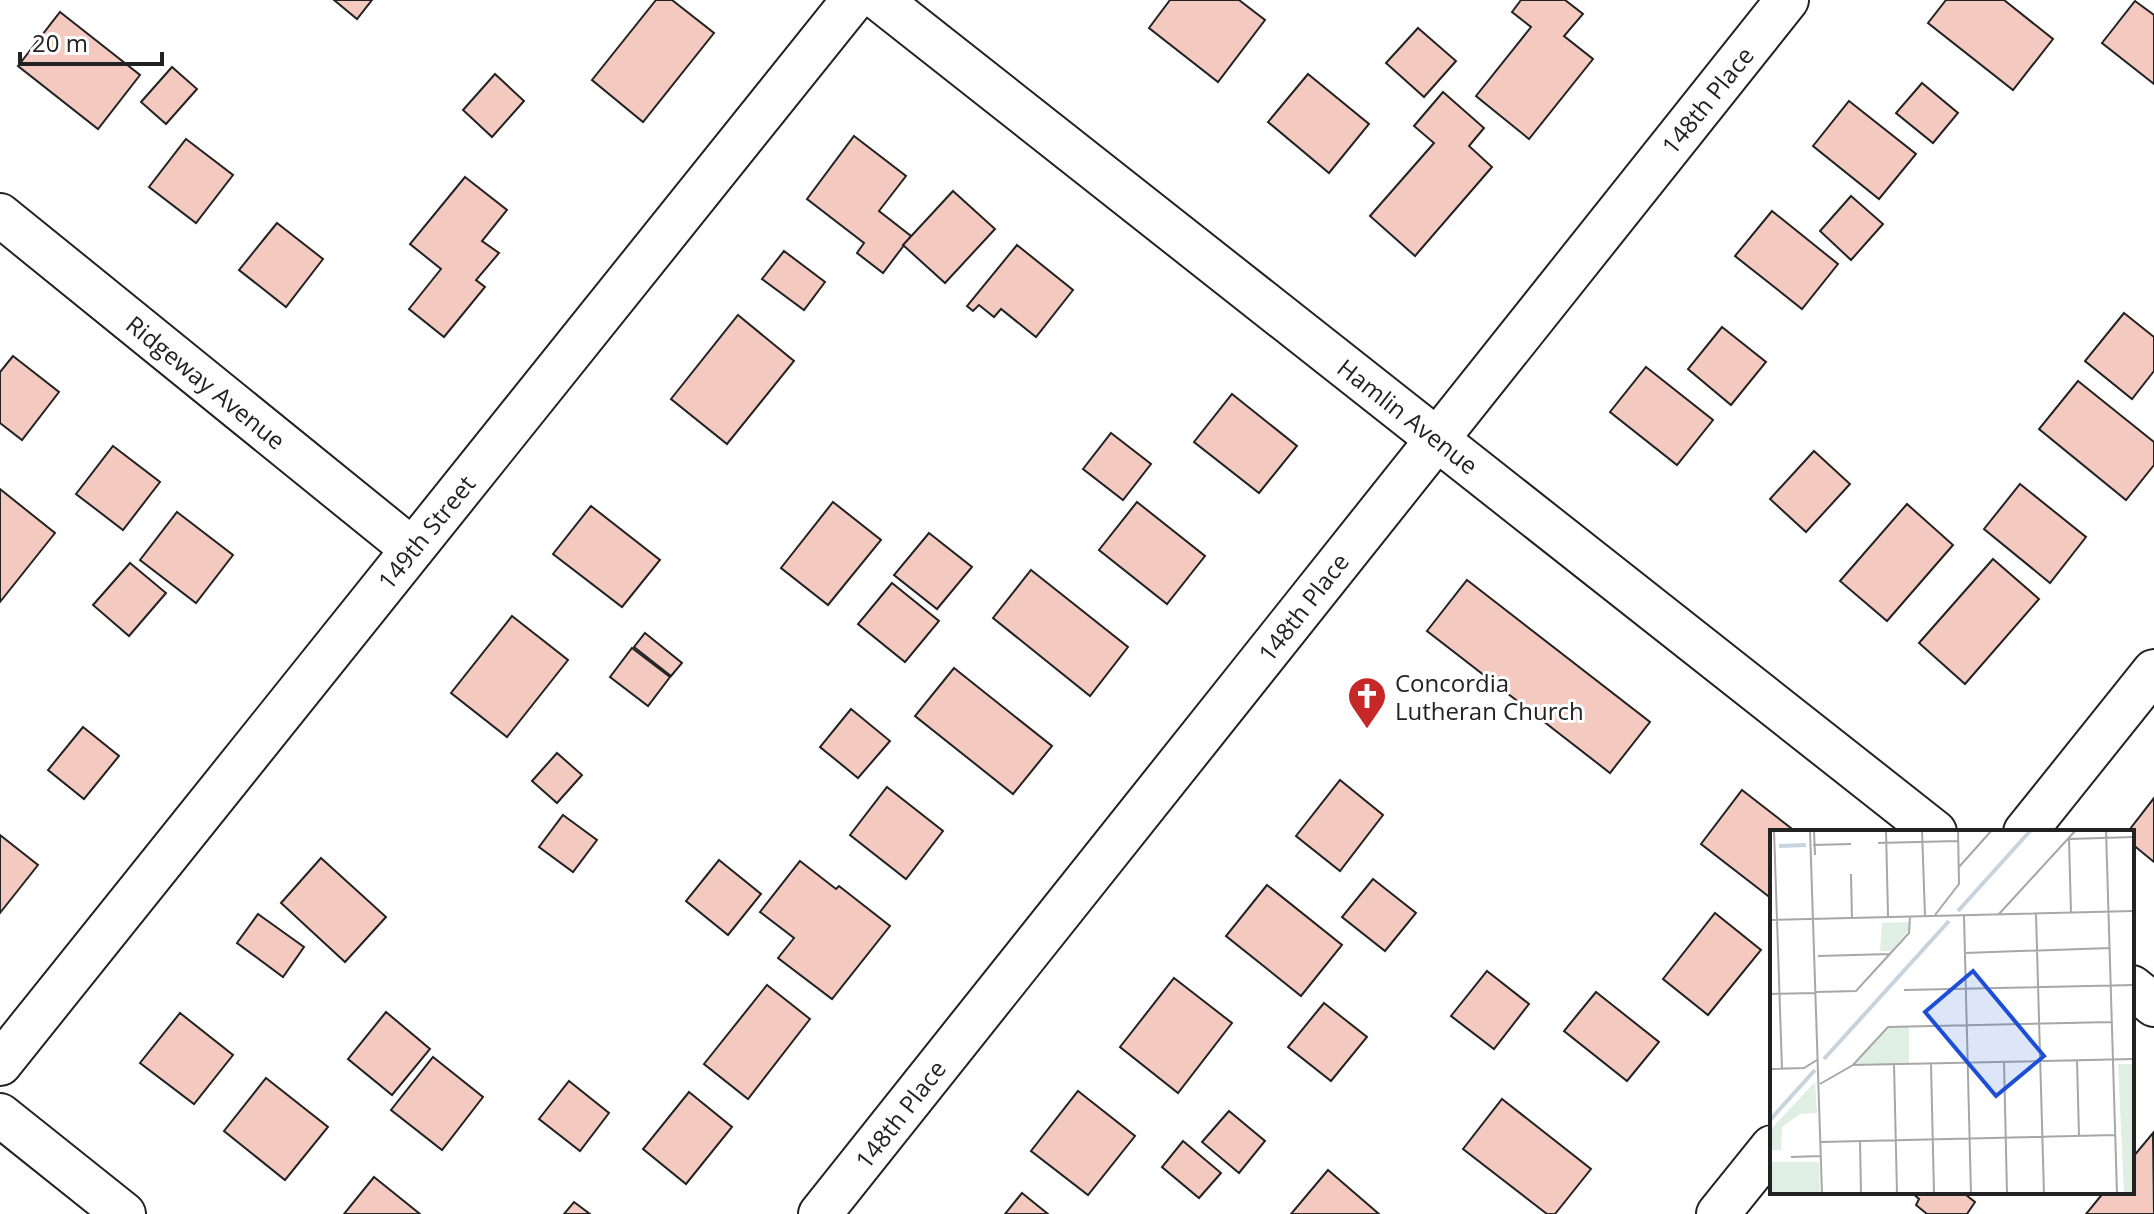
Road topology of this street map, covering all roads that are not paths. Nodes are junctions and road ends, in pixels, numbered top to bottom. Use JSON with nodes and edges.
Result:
{"nodes":[{"id":1,"x":853,"y":0,"type":"edge"},
{"id":2,"x":880,"y":0,"type":"edge"},
{"id":3,"x":1787,"y":0,"type":"edge"},
{"id":4,"x":0,"y":215,"type":"edge"},
{"id":5,"x":1437,"y":439,"type":"junction"},
{"id":6,"x":412,"y":549,"type":"junction"},
{"id":7,"x":2154,"y":671,"type":"edge"},
{"id":8,"x":1932,"y":830,"type":"edge"},
{"id":9,"x":2027,"y":830,"type":"edge"},
{"id":10,"x":2134,"y":989,"type":"edge"},
{"id":11,"x":2154,"y":1005,"type":"edge"},
{"id":12,"x":0,"y":1064,"type":"edge"},
{"id":13,"x":0,"y":1115,"type":"edge"},
{"id":14,"x":1770,"y":1149,"type":"edge"},
{"id":15,"x":124,"y":1214,"type":"edge"},
{"id":16,"x":820,"y":1214,"type":"edge"},
{"id":17,"x":1718,"y":1214,"type":"edge"}],
"edges":[{"from":1,"to":6,"type":"street","name":"149th Street"},
{"from":2,"to":5,"type":"street","name":"Hamlin Avenue"},
{"from":3,"to":5,"type":"street","name":"148th Place"},
{"from":4,"to":6,"type":"street","name":"Ridgeway Avenue"},
{"from":5,"to":8,"type":"street","name":"Hamlin Avenue"},
{"from":5,"to":16,"type":"street","name":"148th Place"},
{"from":6,"to":12,"type":"street","name":"149th Street"},
{"from":7,"to":9,"type":"street"},
{"from":10,"to":11,"type":"street"},
{"from":13,"to":15,"type":"street"},
{"from":14,"to":17,"type":"street"}]}
